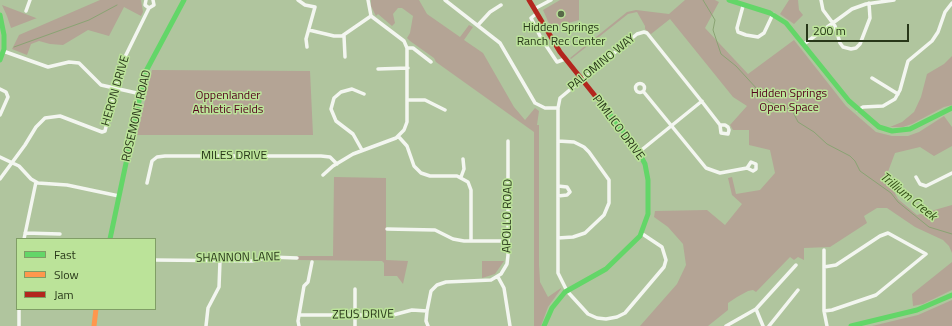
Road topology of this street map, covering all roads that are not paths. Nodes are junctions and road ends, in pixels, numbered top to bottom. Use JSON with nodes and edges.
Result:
{"nodes":[{"id":1,"x":30,"y":0,"type":"edge"},
{"id":2,"x":146,"y":0,"type":"edge"},
{"id":3,"x":153,"y":0,"type":"edge"},
{"id":4,"x":184,"y":0,"type":"edge"},
{"id":5,"x":298,"y":0,"type":"edge"},
{"id":6,"x":368,"y":0,"type":"edge"},
{"id":7,"x":445,"y":0,"type":"edge"},
{"id":8,"x":529,"y":0,"type":"edge"},
{"id":9,"x":551,"y":0,"type":"edge"},
{"id":10,"x":728,"y":0,"type":"edge"},
{"id":11,"x":821,"y":0,"type":"edge"},
{"id":12,"x":894,"y":0,"type":"edge"},
{"id":13,"x":869,"y":3,"type":"junction"},
{"id":14,"x":952,"y":3,"type":"edge"},
{"id":15,"x":501,"y":5,"type":"dead end"},
{"id":16,"x":743,"y":6,"type":"junction"},
{"id":17,"x":149,"y":8,"type":"junction"},
{"id":18,"x":26,"y":11,"type":"dead end"},
{"id":19,"x":535,"y":11,"type":"junction"},
{"id":20,"x":773,"y":14,"type":"junction"},
{"id":21,"x":0,"y":15,"type":"edge"},
{"id":22,"x":371,"y":16,"type":"junction"},
{"id":23,"x":832,"y":23,"type":"junction"},
{"id":24,"x":478,"y":25,"type":"junction"},
{"id":25,"x":309,"y":30,"type":"junction"},
{"id":26,"x":344,"y":36,"type":"junction"},
{"id":27,"x":804,"y":44,"type":"junction"},
{"id":28,"x":307,"y":47,"type":"dead end"},
{"id":29,"x":407,"y":48,"type":"junction"},
{"id":30,"x":3,"y":51,"type":"junction"},
{"id":31,"x":346,"y":57,"type":"dead end"},
{"id":32,"x":565,"y":59,"type":"junction"},
{"id":33,"x":0,"y":60,"type":"edge"},
{"id":34,"x":431,"y":62,"type":"dead end"},
{"id":35,"x":408,"y":68,"type":"junction"},
{"id":36,"x":378,"y":69,"type":"dead end"},
{"id":37,"x":872,"y":78,"type":"dead end"},
{"id":38,"x":581,"y":80,"type":"junction"},
{"id":39,"x":116,"y":88,"type":"junction"},
{"id":40,"x":0,"y":89,"type":"edge"},
{"id":41,"x":643,"y":91,"type":"dead end"},
{"id":42,"x":141,"y":94,"type":"junction"},
{"id":43,"x":364,"y":94,"type":"dead end"},
{"id":44,"x":898,"y":94,"type":"junction"},
{"id":45,"x":408,"y":100,"type":"junction"},
{"id":46,"x":702,"y":101,"type":"junction"},
{"id":47,"x":558,"y":108,"type":"junction"},
{"id":48,"x":952,"y":108,"type":"edge"},
{"id":49,"x":445,"y":110,"type":"dead end"},
{"id":50,"x":858,"y":110,"type":"junction"},
{"id":51,"x":0,"y":115,"type":"edge"},
{"id":52,"x":720,"y":125,"type":"dead end"},
{"id":53,"x":671,"y":126,"type":"junction"},
{"id":54,"x":398,"y":136,"type":"junction"},
{"id":55,"x":508,"y":141,"type":"dead end"},
{"id":56,"x":558,"y":141,"type":"junction"},
{"id":57,"x":362,"y":150,"type":"junction"},
{"id":58,"x":638,"y":152,"type":"junction"},
{"id":59,"x":0,"y":157,"type":"edge"},
{"id":60,"x":463,"y":159,"type":"dead end"},
{"id":61,"x":12,"y":162,"type":"junction"},
{"id":62,"x":337,"y":164,"type":"junction"},
{"id":63,"x":747,"y":168,"type":"dead end"},
{"id":64,"x":952,"y":173,"type":"edge"},
{"id":65,"x":323,"y":175,"type":"dead end"},
{"id":66,"x":461,"y":177,"type":"junction"},
{"id":67,"x":916,"y":177,"type":"dead end"},
{"id":68,"x":0,"y":179,"type":"edge"},
{"id":69,"x":36,"y":182,"type":"junction"},
{"id":70,"x":146,"y":183,"type":"dead end"},
{"id":71,"x":558,"y":186,"type":"junction"},
{"id":72,"x":119,"y":196,"type":"junction"},
{"id":73,"x":558,"y":196,"type":"junction"},
{"id":74,"x":387,"y":229,"type":"dead end"},
{"id":75,"x":25,"y":233,"type":"junction"},
{"id":76,"x":642,"y":233,"type":"junction"},
{"id":77,"x":60,"y":234,"type":"dead end"},
{"id":78,"x":24,"y":238,"type":"edge"},
{"id":79,"x":110,"y":238,"type":"edge"},
{"id":80,"x":558,"y":238,"type":"junction"},
{"id":81,"x":471,"y":241,"type":"junction"},
{"id":82,"x":508,"y":241,"type":"junction"},
{"id":83,"x":824,"y":250,"type":"dead end"},
{"id":84,"x":297,"y":258,"type":"dead end"},
{"id":85,"x":156,"y":260,"type":"edge"},
{"id":86,"x":220,"y":261,"type":"junction"},
{"id":87,"x":312,"y":262,"type":"dead end"},
{"id":88,"x":796,"y":266,"type":"dead end"},
{"id":89,"x":824,"y":267,"type":"junction"},
{"id":90,"x":498,"y":277,"type":"junction"},
{"id":91,"x":355,"y":290,"type":"dead end"},
{"id":92,"x":798,"y":290,"type":"dead end"},
{"id":93,"x":567,"y":291,"type":"junction"},
{"id":94,"x":952,"y":295,"type":"edge"},
{"id":95,"x":756,"y":309,"type":"junction"},
{"id":96,"x":19,"y":310,"type":"edge"},
{"id":97,"x":96,"y":310,"type":"edge"},
{"id":98,"x":427,"y":311,"type":"junction"},
{"id":99,"x":824,"y":311,"type":"junction"},
{"id":100,"x":299,"y":315,"type":"junction"},
{"id":101,"x":355,"y":315,"type":"junction"},
{"id":102,"x":298,"y":321,"type":"junction"},
{"id":103,"x":19,"y":326,"type":"edge"},
{"id":104,"x":94,"y":326,"type":"edge"},
{"id":105,"x":206,"y":326,"type":"edge"},
{"id":106,"x":295,"y":326,"type":"edge"},
{"id":107,"x":299,"y":326,"type":"edge"},
{"id":108,"x":355,"y":326,"type":"edge"},
{"id":109,"x":428,"y":326,"type":"edge"},
{"id":110,"x":510,"y":326,"type":"edge"},
{"id":111,"x":544,"y":326,"type":"edge"},
{"id":112,"x":726,"y":326,"type":"edge"},
{"id":113,"x":763,"y":326,"type":"edge"},
{"id":114,"x":769,"y":326,"type":"edge"},
{"id":115,"x":827,"y":326,"type":"edge"},
{"id":116,"x":851,"y":326,"type":"edge"}],
"edges":[{"from":1,"to":18,"type":"street"},
{"from":2,"to":17,"type":"street"},
{"from":3,"to":17,"type":"street","name":"HERON DRIVE"},
{"from":4,"to":42,"type":"main road","name":"ROSEMONT ROAD"},
{"from":5,"to":25,"type":"street"},
{"from":6,"to":22,"type":"street"},
{"from":7,"to":24,"type":"street"},
{"from":8,"to":19,"type":"main road","name":"PIMLICO DRIVE"},
{"from":9,"to":19,"type":"street"},
{"from":10,"to":16,"type":"main road"},
{"from":11,"to":23,"type":"street"},
{"from":12,"to":13,"type":"street"},
{"from":13,"to":23,"type":"street"},
{"from":13,"to":23,"type":"street"},
{"from":14,"to":44,"type":"street"},
{"from":15,"to":24,"type":"street"},
{"from":16,"to":20,"type":"main road"},
{"from":16,"to":20,"type":"street"},
{"from":17,"to":39,"type":"street","name":"HERON DRIVE"},
{"from":19,"to":32,"type":"main road","name":"PIMLICO DRIVE"},
{"from":19,"to":32,"type":"street","name":"PIMLICO DRIVE"},
{"from":20,"to":27,"type":"main road"},
{"from":21,"to":30,"type":"main road"},
{"from":22,"to":26,"type":"street"},
{"from":22,"to":29,"type":"street"},
{"from":23,"to":27,"type":"street"},
{"from":24,"to":47,"type":"street"},
{"from":25,"to":26,"type":"street"},
{"from":25,"to":28,"type":"street"},
{"from":26,"to":31,"type":"street"},
{"from":27,"to":50,"type":"main road"},
{"from":29,"to":34,"type":"street"},
{"from":29,"to":35,"type":"street"},
{"from":30,"to":33,"type":"main road"},
{"from":30,"to":39,"type":"street"},
{"from":32,"to":38,"type":"main road","name":"PIMLICO DRIVE"},
{"from":35,"to":36,"type":"street"},
{"from":35,"to":45,"type":"street"},
{"from":37,"to":44,"type":"street"},
{"from":38,"to":46,"type":"street","name":"PALOMINO WAY"},
{"from":38,"to":47,"type":"street","name":"PALOMINO WAY"},
{"from":38,"to":58,"type":"main road","name":"PIMLICO DRIVE"},
{"from":39,"to":42,"type":"street"},
{"from":39,"to":61,"type":"street","name":"HERON DRIVE"},
{"from":40,"to":51,"type":"street"},
{"from":41,"to":53,"type":"street"},
{"from":42,"to":72,"type":"main road","name":"ROSEMONT ROAD"},
{"from":43,"to":57,"type":"street"},
{"from":44,"to":50,"type":"street"},
{"from":45,"to":49,"type":"street"},
{"from":45,"to":54,"type":"street"},
{"from":46,"to":52,"type":"street"},
{"from":46,"to":53,"type":"street"},
{"from":47,"to":56,"type":"street","name":"PALOMINO WAY"},
{"from":48,"to":50,"type":"main road"},
{"from":53,"to":58,"type":"street"},
{"from":53,"to":63,"type":"street"},
{"from":54,"to":57,"type":"street"},
{"from":54,"to":66,"type":"street"},
{"from":55,"to":82,"type":"street","name":"APOLLO ROAD"},
{"from":56,"to":71,"type":"street","name":"PALOMINO WAY"},
{"from":56,"to":80,"type":"street"},
{"from":57,"to":62,"type":"street"},
{"from":58,"to":76,"type":"main road","name":"PIMLICO DRIVE"},
{"from":59,"to":61,"type":"street"},
{"from":60,"to":66,"type":"street"},
{"from":61,"to":68,"type":"street"},
{"from":61,"to":69,"type":"street"},
{"from":62,"to":65,"type":"street"},
{"from":62,"to":70,"type":"street","name":"MILES DRIVE"},
{"from":64,"to":67,"type":"street"},
{"from":66,"to":81,"type":"street"},
{"from":69,"to":72,"type":"street"},
{"from":69,"to":75,"type":"street"},
{"from":71,"to":73,"type":"street","name":"PALOMINO WAY"},
{"from":71,"to":73,"type":"street"},
{"from":72,"to":79,"type":"main road","name":"ROSEMONT ROAD"},
{"from":73,"to":80,"type":"street","name":"PALOMINO WAY"},
{"from":74,"to":81,"type":"street"},
{"from":75,"to":77,"type":"street"},
{"from":75,"to":78,"type":"street"},
{"from":76,"to":93,"type":"main road","name":"PIMLICO DRIVE"},
{"from":76,"to":93,"type":"street","name":"PALOMINO WAY"},
{"from":80,"to":93,"type":"street","name":"PALOMINO WAY"},
{"from":81,"to":82,"type":"street"},
{"from":82,"to":90,"type":"street","name":"APOLLO ROAD"},
{"from":83,"to":89,"type":"street"},
{"from":84,"to":86,"type":"street","name":"SHANNON LANE"},
{"from":85,"to":86,"type":"street","name":"SHANNON LANE"},
{"from":86,"to":105,"type":"street"},
{"from":87,"to":100,"type":"street"},
{"from":88,"to":95,"type":"street"},
{"from":89,"to":99,"type":"street"},
{"from":89,"to":99,"type":"street"},
{"from":90,"to":98,"type":"street"},
{"from":90,"to":110,"type":"street"},
{"from":91,"to":101,"type":"street"},
{"from":92,"to":114,"type":"street"},
{"from":93,"to":111,"type":"main road","name":"PIMLICO DRIVE"},
{"from":94,"to":116,"type":"main road"},
{"from":95,"to":112,"type":"street"},
{"from":95,"to":113,"type":"street"},
{"from":96,"to":103,"type":"street"},
{"from":97,"to":104,"type":"main road"},
{"from":98,"to":101,"type":"street","name":"ZEUS DRIVE"},
{"from":98,"to":109,"type":"street"},
{"from":99,"to":115,"type":"street"},
{"from":100,"to":101,"type":"street","name":"ZEUS DRIVE"},
{"from":100,"to":102,"type":"street"},
{"from":101,"to":108,"type":"street"},
{"from":102,"to":106,"type":"street"},
{"from":102,"to":107,"type":"street"}]}
